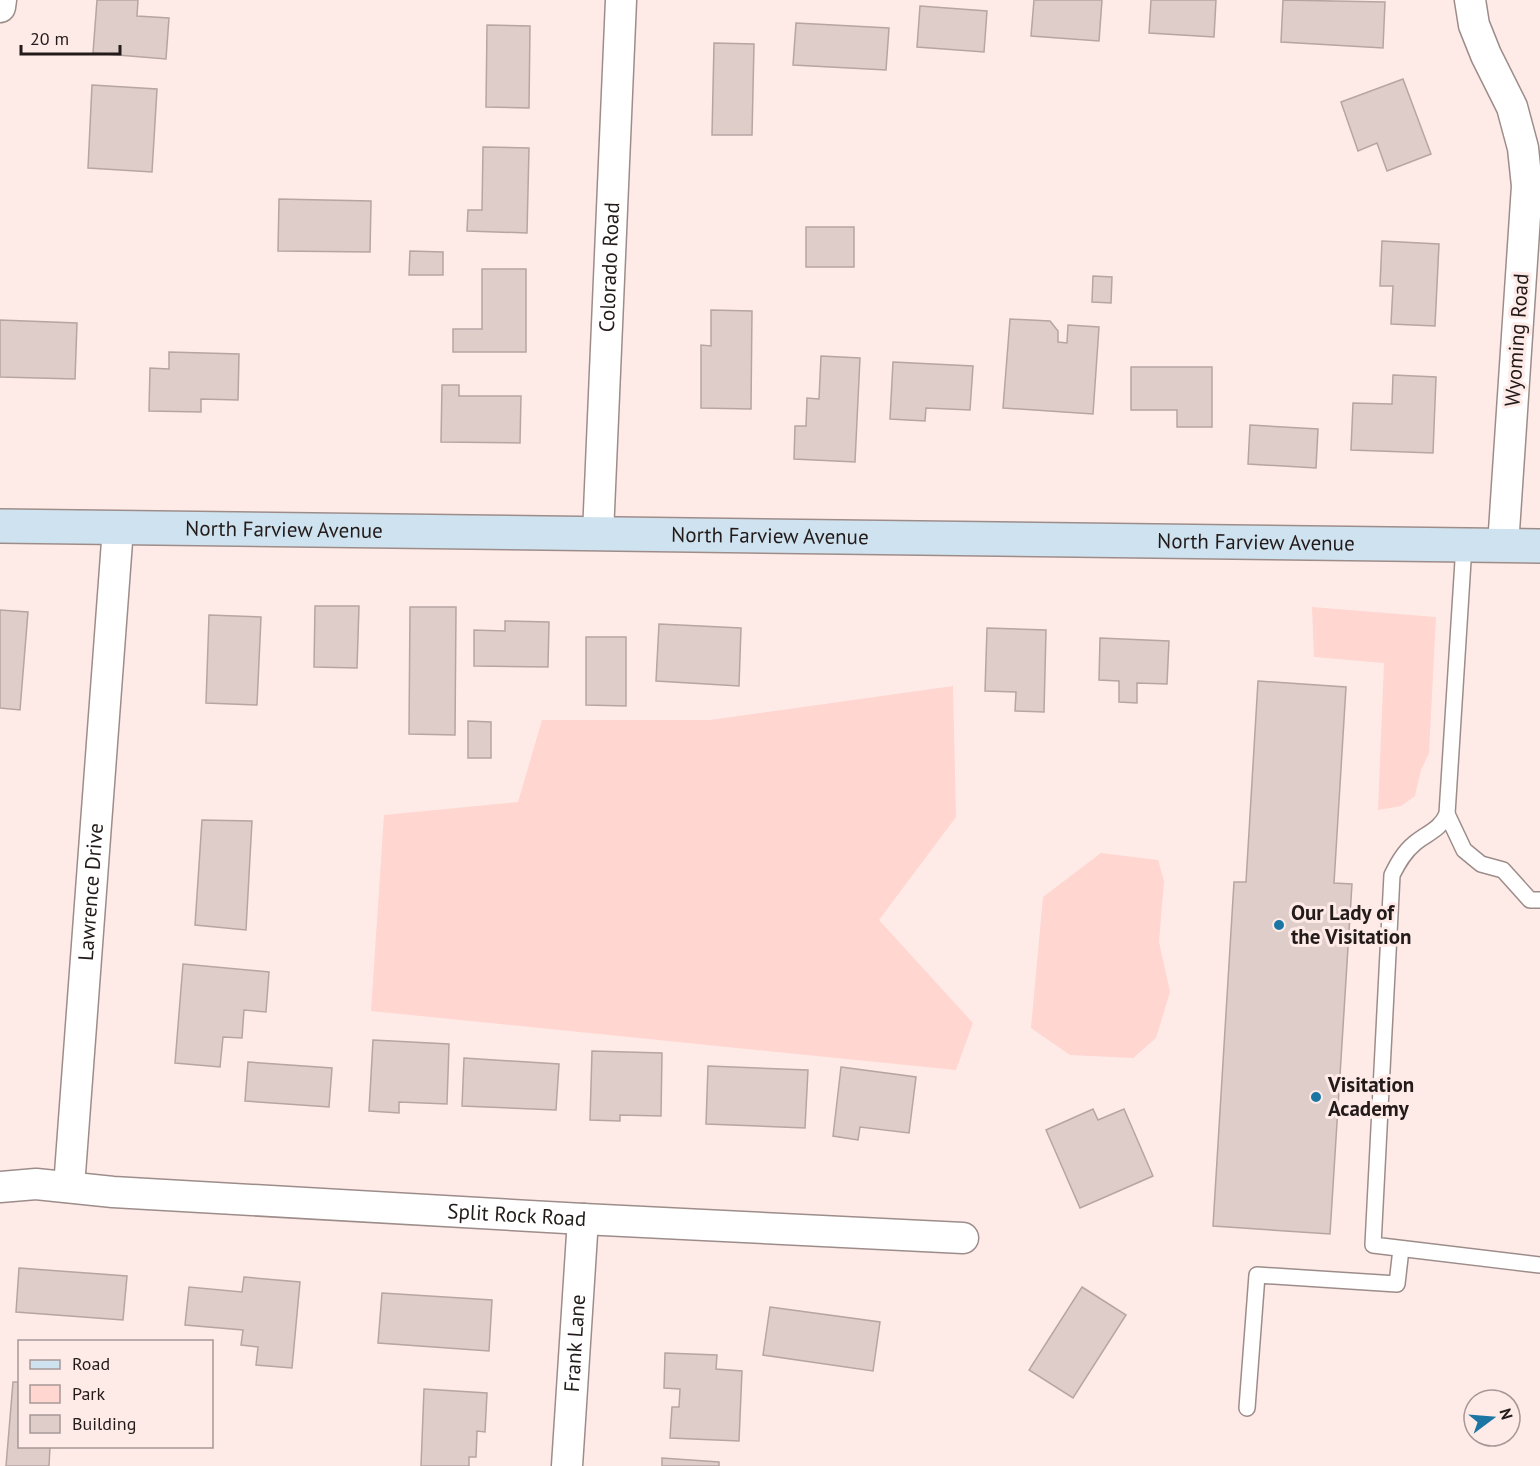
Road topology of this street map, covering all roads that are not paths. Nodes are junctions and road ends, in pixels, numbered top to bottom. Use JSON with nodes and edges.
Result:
{"nodes":[{"id":1,"x":0,"y":0,"type":"edge"},
{"id":2,"x":621,"y":0,"type":"edge"},
{"id":3,"x":1470,"y":0,"type":"edge"},
{"id":4,"x":0,"y":7,"type":"edge"},
{"id":5,"x":0,"y":526,"type":"edge"},
{"id":6,"x":118,"y":528,"type":"junction"},
{"id":7,"x":598,"y":534,"type":"junction"},
{"id":8,"x":1464,"y":545,"type":"junction"},
{"id":9,"x":1503,"y":546,"type":"junction"},
{"id":10,"x":1540,"y":546,"type":"edge"},
{"id":11,"x":1447,"y":814,"type":"junction"},
{"id":12,"x":1540,"y":900,"type":"edge"},
{"id":13,"x":69,"y":1187,"type":"junction"},
{"id":14,"x":0,"y":1188,"type":"edge"},
{"id":15,"x":582,"y":1219,"type":"junction"},
{"id":16,"x":963,"y":1238,"type":"dead end"},
{"id":17,"x":1401,"y":1249,"type":"junction"},
{"id":18,"x":1540,"y":1265,"type":"edge"},
{"id":19,"x":1247,"y":1408,"type":"dead end"},
{"id":20,"x":567,"y":1466,"type":"edge"}],
"edges":[{"from":1,"to":4,"type":"street"},
{"from":2,"to":7,"type":"street","name":"Colorado Road"},
{"from":3,"to":9,"type":"street","name":"Wyoming Road"},
{"from":5,"to":6,"type":"street","name":"North Farview Avenue"},
{"from":6,"to":7,"type":"street","name":"North Farview Avenue"},
{"from":6,"to":13,"type":"street","name":"Lawrence Drive"},
{"from":7,"to":8,"type":"street","name":"North Farview Avenue"},
{"from":8,"to":9,"type":"street","name":"North Farview Avenue"},
{"from":8,"to":11,"type":"lane"},
{"from":9,"to":10,"type":"street","name":"North Farview Avenue"},
{"from":11,"to":12,"type":"lane"},
{"from":11,"to":17,"type":"lane"},
{"from":13,"to":14,"type":"street"},
{"from":13,"to":15,"type":"street","name":"Split Rock Road"},
{"from":15,"to":16,"type":"street","name":"Split Rock Road"},
{"from":15,"to":20,"type":"street","name":"Frank Lane"},
{"from":17,"to":18,"type":"lane"},
{"from":17,"to":19,"type":"lane"}]}
